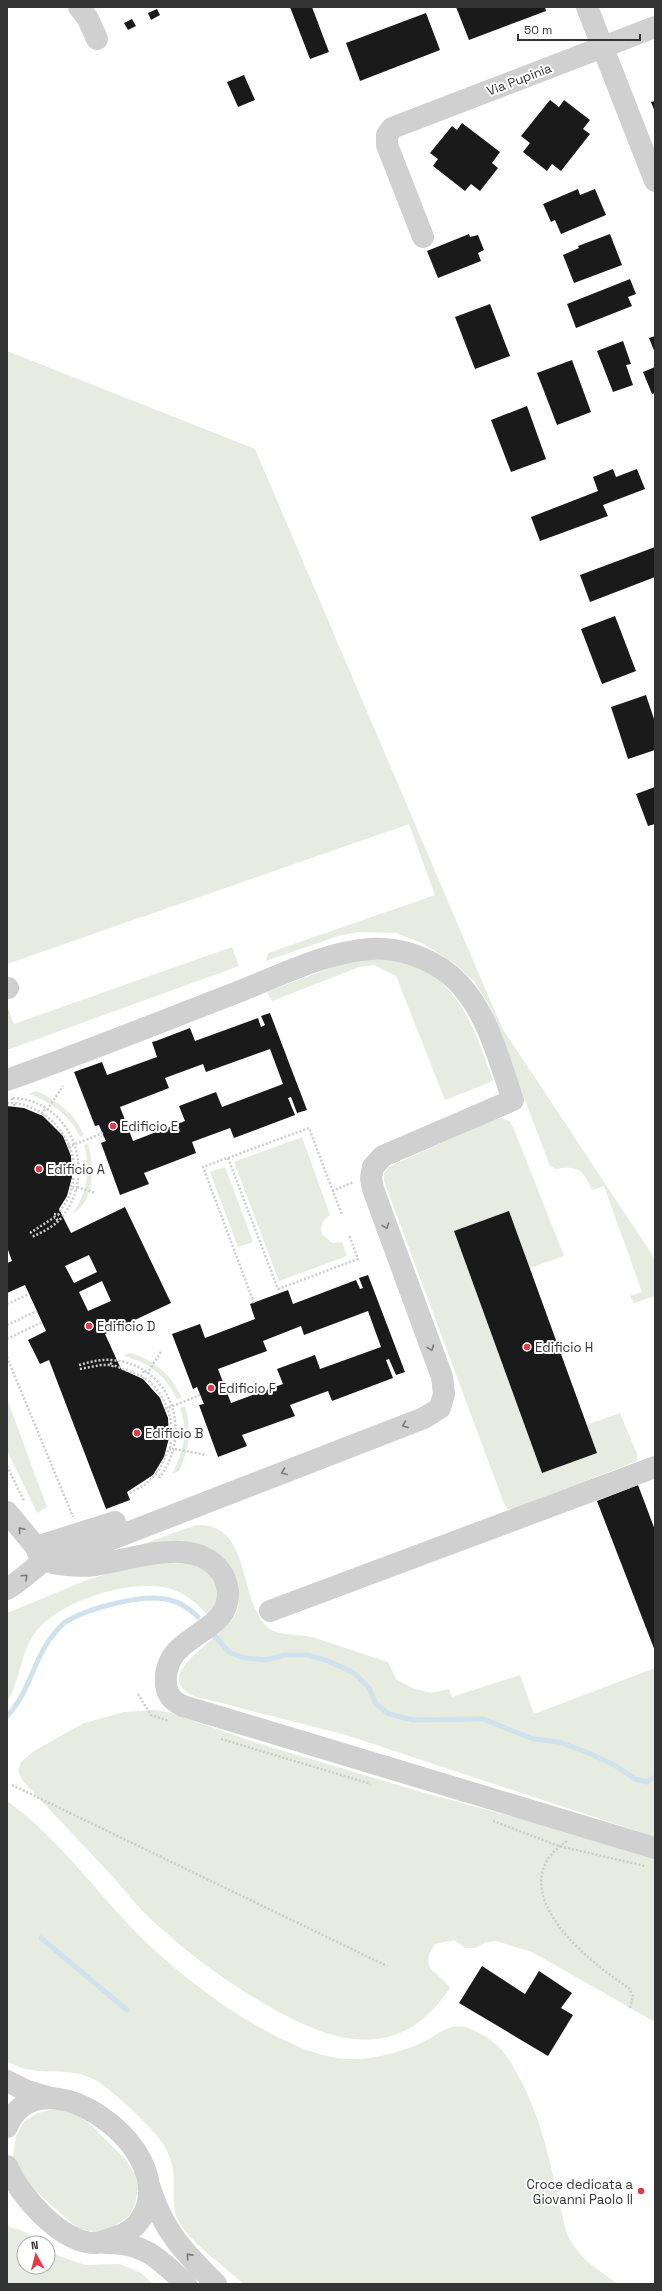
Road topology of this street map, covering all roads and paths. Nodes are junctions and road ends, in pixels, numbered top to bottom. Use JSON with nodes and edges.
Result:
{"nodes":[{"id":1,"x":79,"y":7,"type":"edge"},
{"id":2,"x":587,"y":7,"type":"edge"},
{"id":3,"x":655,"y":27,"type":"edge"},
{"id":4,"x":97,"y":38,"type":"dead end"},
{"id":5,"x":602,"y":47,"type":"junction"},
{"id":6,"x":655,"y":181,"type":"edge"},
{"id":7,"x":423,"y":237,"type":"dead end"},
{"id":8,"x":63,"y":1086,"type":"dead end"},
{"id":9,"x":10,"y":1089,"type":"edge"},
{"id":10,"x":7,"y":1098,"type":"edge"},
{"id":11,"x":7,"y":1103,"type":"edge"},
{"id":12,"x":14,"y":1106,"type":"dead end"},
{"id":13,"x":46,"y":1109,"type":"junction"},
{"id":14,"x":43,"y":1116,"type":"dead end"},
{"id":15,"x":103,"y":1133,"type":"dead end"},
{"id":16,"x":90,"y":1138,"type":"dead end"},
{"id":17,"x":74,"y":1144,"type":"junction"},
{"id":18,"x":68,"y":1147,"type":"junction"},
{"id":19,"x":228,"y":1158,"type":"junction"},
{"id":20,"x":70,"y":1186,"type":"dead end"},
{"id":21,"x":365,"y":1186,"type":"junction"},
{"id":22,"x":77,"y":1188,"type":"junction"},
{"id":23,"x":332,"y":1191,"type":"junction"},
{"id":24,"x":96,"y":1193,"type":"dead end"},
{"id":25,"x":54,"y":1214,"type":"dead end"},
{"id":26,"x":342,"y":1215,"type":"dead end"},
{"id":27,"x":58,"y":1221,"type":"junction"},
{"id":28,"x":30,"y":1233,"type":"dead end"},
{"id":29,"x":349,"y":1235,"type":"dead end"},
{"id":30,"x":32,"y":1237,"type":"dead end"},
{"id":31,"x":29,"y":1294,"type":"dead end"},
{"id":32,"x":254,"y":1303,"type":"dead end"},
{"id":33,"x":7,"y":1304,"type":"edge"},
{"id":34,"x":37,"y":1311,"type":"dead end"},
{"id":35,"x":42,"y":1322,"type":"dead end"},
{"id":36,"x":7,"y":1325,"type":"edge"},
{"id":37,"x":7,"y":1339,"type":"edge"},
{"id":38,"x":162,"y":1350,"type":"dead end"},
{"id":39,"x":7,"y":1357,"type":"edge"},
{"id":40,"x":111,"y":1360,"type":"junction"},
{"id":41,"x":79,"y":1365,"type":"dead end"},
{"id":42,"x":112,"y":1367,"type":"dead end"},
{"id":43,"x":80,"y":1369,"type":"dead end"},
{"id":44,"x":144,"y":1371,"type":"junction"},
{"id":45,"x":147,"y":1374,"type":"junction"},
{"id":46,"x":143,"y":1380,"type":"dead end"},
{"id":47,"x":200,"y":1395,"type":"dead end"},
{"id":48,"x":189,"y":1399,"type":"dead end"},
{"id":49,"x":172,"y":1406,"type":"junction"},
{"id":50,"x":166,"y":1408,"type":"junction"},
{"id":51,"x":167,"y":1447,"type":"dead end"},
{"id":52,"x":174,"y":1450,"type":"junction"},
{"id":53,"x":208,"y":1455,"type":"dead end"},
{"id":54,"x":655,"y":1467,"type":"edge"},
{"id":55,"x":156,"y":1471,"type":"dead end"},
{"id":56,"x":221,"y":1487,"type":"junction"},
{"id":57,"x":128,"y":1494,"type":"dead end"},
{"id":58,"x":7,"y":1512,"type":"edge"},
{"id":59,"x":80,"y":1534,"type":"junction"},
{"id":60,"x":39,"y":1554,"type":"junction"},
{"id":61,"x":7,"y":1589,"type":"edge"},
{"id":62,"x":270,"y":1611,"type":"dead end"},
{"id":63,"x":12,"y":1785,"type":"dead end"},
{"id":64,"x":571,"y":1838,"type":"dead end"},
{"id":65,"x":655,"y":1848,"type":"edge"},
{"id":66,"x":387,"y":1966,"type":"dead end"},
{"id":67,"x":630,"y":2008,"type":"dead end"},
{"id":68,"x":7,"y":2081,"type":"edge"},
{"id":69,"x":51,"y":2098,"type":"junction"},
{"id":70,"x":7,"y":2127,"type":"edge"},
{"id":71,"x":7,"y":2166,"type":"edge"},
{"id":72,"x":149,"y":2187,"type":"junction"},
{"id":73,"x":7,"y":2202,"type":"edge"},
{"id":74,"x":41,"y":2214,"type":"junction"},
{"id":75,"x":96,"y":2243,"type":"junction"},
{"id":76,"x":186,"y":2284,"type":"edge"},
{"id":77,"x":216,"y":2284,"type":"edge"}],
"edges":[{"from":1,"to":4,"type":"street"},
{"from":2,"to":5,"type":"street"},
{"from":3,"to":5,"type":"street","name":"Via Pupinia"},
{"from":5,"to":6,"type":"street"},
{"from":5,"to":7,"type":"street","name":"Via Pupinia"},
{"from":8,"to":13,"type":"path"},
{"from":9,"to":10,"type":"path"},
{"from":9,"to":11,"type":"path"},
{"from":9,"to":13,"type":"path"},
{"from":9,"to":21,"type":"street"},
{"from":12,"to":13,"type":"path"},
{"from":13,"to":17,"type":"path"},
{"from":14,"to":18,"type":"path"},
{"from":15,"to":18,"type":"path"},
{"from":16,"to":17,"type":"path"},
{"from":17,"to":18,"type":"path"},
{"from":17,"to":22,"type":"path"},
{"from":18,"to":20,"type":"path"},
{"from":19,"to":23,"type":"path"},
{"from":19,"to":29,"type":"path"},
{"from":19,"to":32,"type":"path"},
{"from":21,"to":23,"type":"path"},
{"from":21,"to":56,"type":"street","one_way":true},
{"from":22,"to":24,"type":"path"},
{"from":22,"to":25,"type":"path"},
{"from":22,"to":27,"type":"path"},
{"from":23,"to":26,"type":"path"},
{"from":27,"to":28,"type":"path"},
{"from":27,"to":30,"type":"path"},
{"from":31,"to":33,"type":"path"},
{"from":34,"to":36,"type":"path"},
{"from":35,"to":37,"type":"path"},
{"from":38,"to":45,"type":"path"},
{"from":39,"to":59,"type":"path"},
{"from":40,"to":41,"type":"path"},
{"from":40,"to":43,"type":"path"},
{"from":40,"to":44,"type":"path"},
{"from":42,"to":44,"type":"path"},
{"from":44,"to":45,"type":"path"},
{"from":45,"to":49,"type":"path"},
{"from":46,"to":50,"type":"path"},
{"from":47,"to":50,"type":"path"},
{"from":48,"to":49,"type":"path"},
{"from":49,"to":50,"type":"path"},
{"from":49,"to":52,"type":"path"},
{"from":50,"to":51,"type":"path"},
{"from":52,"to":53,"type":"path"},
{"from":52,"to":55,"type":"path"},
{"from":52,"to":57,"type":"path"},
{"from":54,"to":62,"type":"street"},
{"from":56,"to":59,"type":"street"},
{"from":56,"to":60,"type":"street"},
{"from":60,"to":58,"type":"street","one_way":true},
{"from":59,"to":60,"type":"street"},
{"from":61,"to":60,"type":"street","one_way":true},
{"from":60,"to":65,"type":"street"},
{"from":63,"to":66,"type":"path"},
{"from":64,"to":67,"type":"path"},
{"from":68,"to":69,"type":"street"},
{"from":69,"to":70,"type":"street"},
{"from":69,"to":72,"type":"street"},
{"from":71,"to":74,"type":"street"},
{"from":72,"to":75,"type":"street"},
{"from":77,"to":72,"type":"street","one_way":true},
{"from":73,"to":74,"type":"street"},
{"from":74,"to":75,"type":"street"},
{"from":75,"to":76,"type":"street"}]}
